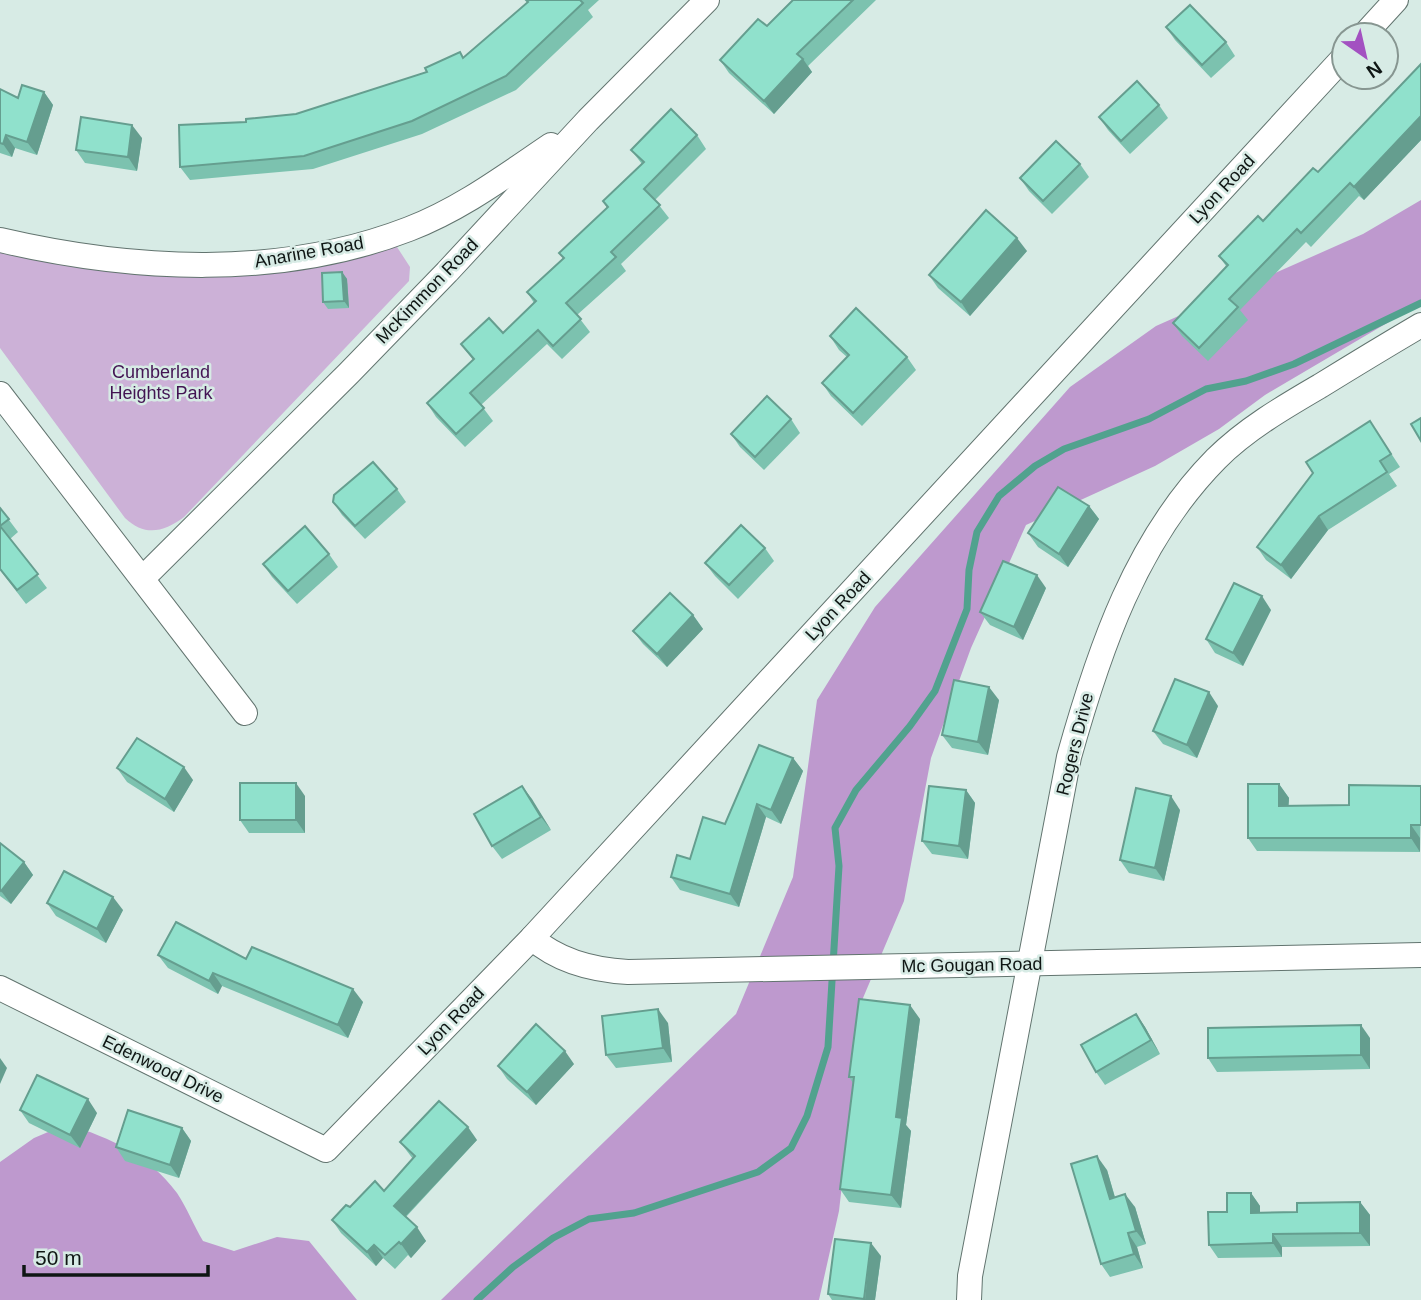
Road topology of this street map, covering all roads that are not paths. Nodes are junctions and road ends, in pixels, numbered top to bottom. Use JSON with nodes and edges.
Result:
{"nodes":[{"id":1,"x":707,"y":0,"type":"edge"},
{"id":2,"x":1396,"y":0,"type":"edge"},
{"id":3,"x":1377,"y":21,"type":"edge"},
{"id":4,"x":1330,"y":72,"type":"edge"},
{"id":5,"x":588,"y":120,"type":"junction"},
{"id":6,"x":0,"y":240,"type":"edge"},
{"id":7,"x":1421,"y":325,"type":"edge"},
{"id":8,"x":0,"y":394,"type":"edge"},
{"id":9,"x":143,"y":578,"type":"junction"},
{"id":10,"x":245,"y":713,"type":"dead end"},
{"id":11,"x":532,"y":938,"type":"junction"},
{"id":12,"x":1421,"y":956,"type":"edge"},
{"id":13,"x":1030,"y":964,"type":"junction"},
{"id":14,"x":0,"y":988,"type":"edge"},
{"id":15,"x":326,"y":1150,"type":"joint"},
{"id":16,"x":969,"y":1300,"type":"edge"}],
"edges":[{"from":1,"to":5,"type":"street","name":"McKimmon Road"},
{"from":2,"to":3,"type":"street"},
{"from":4,"to":11,"type":"street","name":"Lyon Road"},
{"from":5,"to":6,"type":"street","name":"Anarine Road"},
{"from":5,"to":9,"type":"street","name":"McKimmon Road"},
{"from":7,"to":13,"type":"street","name":"Rogers Drive"},
{"from":8,"to":9,"type":"street"},
{"from":9,"to":10,"type":"street"},
{"from":11,"to":13,"type":"street","name":"Mc Gougan Road"},
{"from":11,"to":15,"type":"street","name":"Lyon Road"},
{"from":12,"to":13,"type":"street","name":"Mc Gougan Road"},
{"from":13,"to":16,"type":"street","name":"Rogers Drive"},
{"from":14,"to":15,"type":"street","name":"Edenwood Drive"}]}
